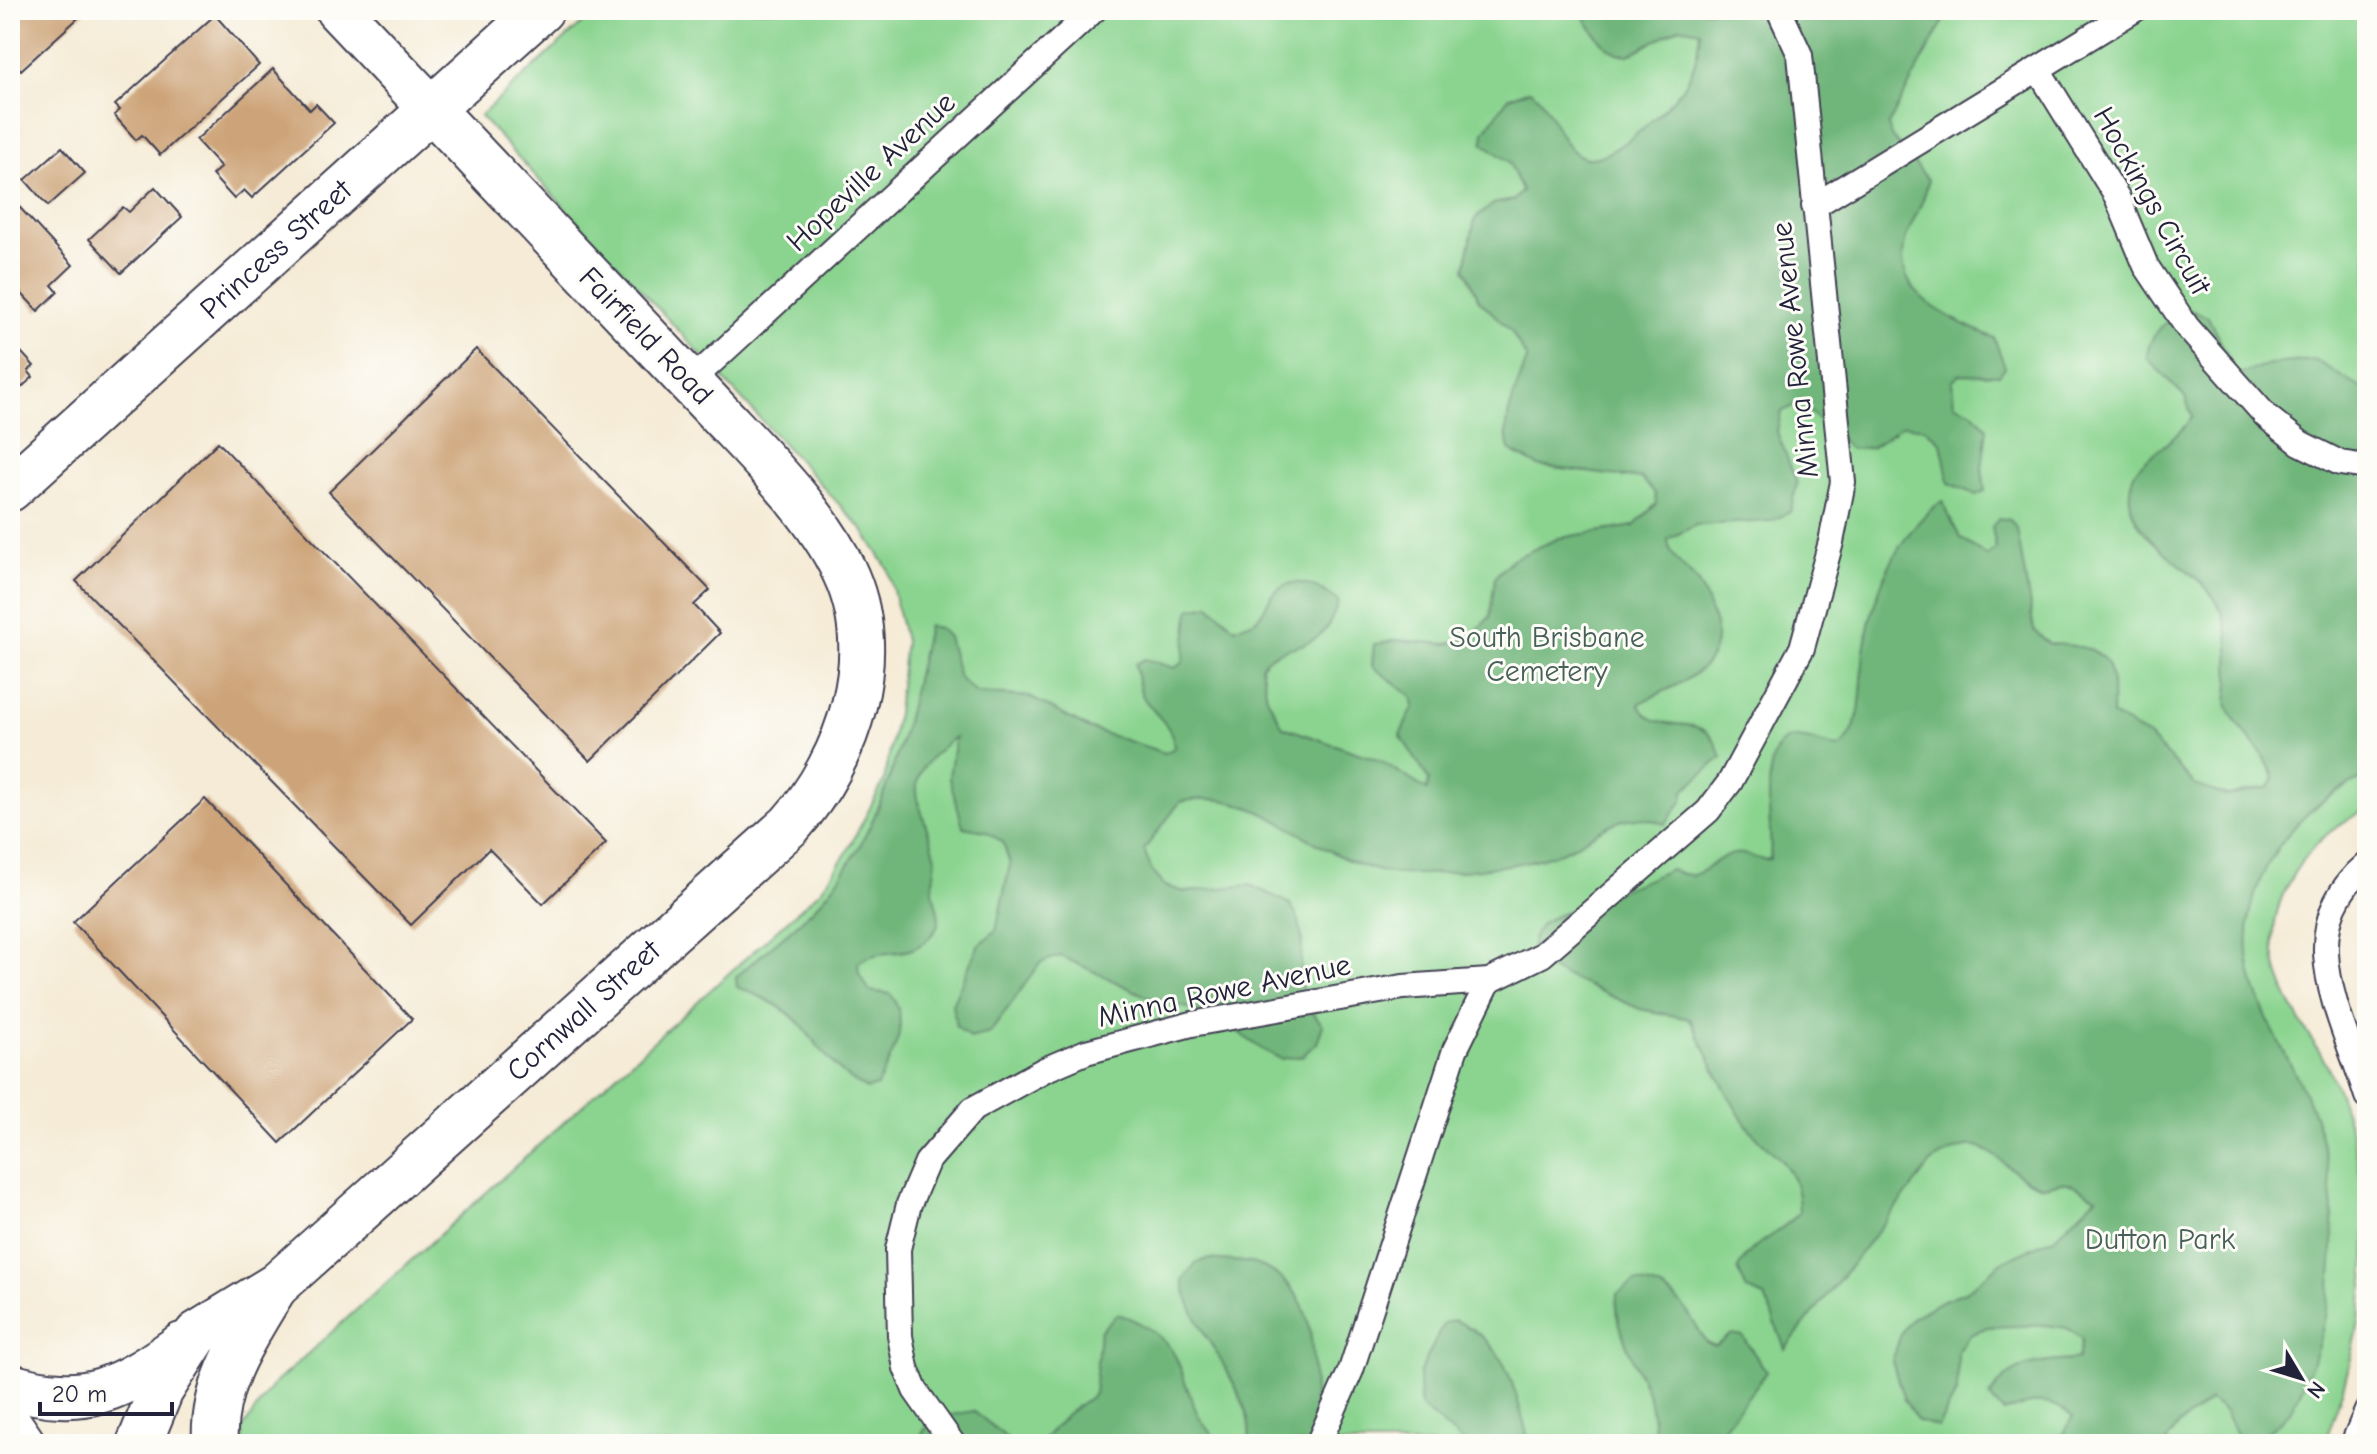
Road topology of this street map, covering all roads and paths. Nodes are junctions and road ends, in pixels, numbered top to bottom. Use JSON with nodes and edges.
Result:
{"nodes":[{"id":1,"x":338,"y":10,"type":"edge"},
{"id":2,"x":541,"y":10,"type":"edge"},
{"id":3,"x":1094,"y":10,"type":"edge"},
{"id":4,"x":1779,"y":10,"type":"edge"},
{"id":5,"x":2134,"y":10,"type":"edge"},
{"id":6,"x":2039,"y":71,"type":"junction"},
{"id":7,"x":430,"y":111,"type":"junction"},
{"id":8,"x":1814,"y":206,"type":"junction"},
{"id":9,"x":690,"y":382,"type":"junction"},
{"id":10,"x":2367,"y":467,"type":"edge"},
{"id":11,"x":10,"y":489,"type":"edge"},
{"id":12,"x":855,"y":708,"type":"joint"},
{"id":13,"x":2367,"y":864,"type":"edge"},
{"id":14,"x":1489,"y":981,"type":"junction"},
{"id":15,"x":2367,"y":1096,"type":"edge"},
{"id":16,"x":277,"y":1285,"type":"junction"},
{"id":17,"x":197,"y":1334,"type":"junction"},
{"id":18,"x":10,"y":1386,"type":"edge"},
{"id":19,"x":2367,"y":1411,"type":"edge"},
{"id":20,"x":10,"y":1425,"type":"edge"},
{"id":21,"x":23,"y":1444,"type":"edge"},
{"id":22,"x":139,"y":1444,"type":"edge"},
{"id":23,"x":215,"y":1444,"type":"edge"},
{"id":24,"x":953,"y":1444,"type":"edge"},
{"id":25,"x":1318,"y":1444,"type":"edge"},
{"id":26,"x":2353,"y":1444,"type":"edge"}],
"edges":[{"from":1,"to":7,"type":"main road","name":"Fairfield Road"},
{"from":2,"to":7,"type":"main road","name":"Princess Street"},
{"from":3,"to":9,"type":"lane","name":"Hopeville Avenue"},
{"from":4,"to":8,"type":"lane","name":"Minna Rowe Avenue"},
{"from":5,"to":6,"type":"lane"},
{"from":6,"to":8,"type":"lane"},
{"from":6,"to":10,"type":"lane","name":"Hockings Circuit"},
{"from":7,"to":9,"type":"main road","name":"Fairfield Road"},
{"from":7,"to":11,"type":"main road","name":"Princess Street"},
{"from":8,"to":14,"type":"lane","name":"Minna Rowe Avenue"},
{"from":9,"to":12,"type":"main road","name":"Fairfield Road"},
{"from":12,"to":16,"type":"main road","name":"Cornwall Street"},
{"from":13,"to":15,"type":"lane"},
{"from":14,"to":24,"type":"lane","name":"Minna Rowe Avenue"},
{"from":14,"to":25,"type":"lane"},
{"from":16,"to":17,"type":"main road","name":"Cornwall Street"},
{"from":16,"to":23,"type":"main road","name":"Cornwall Street"},
{"from":17,"to":18,"type":"main road"},
{"from":17,"to":22,"type":"main road","name":"Cornwall Street"},
{"from":19,"to":26,"type":"lane"},
{"from":20,"to":21,"type":"main road"}]}
